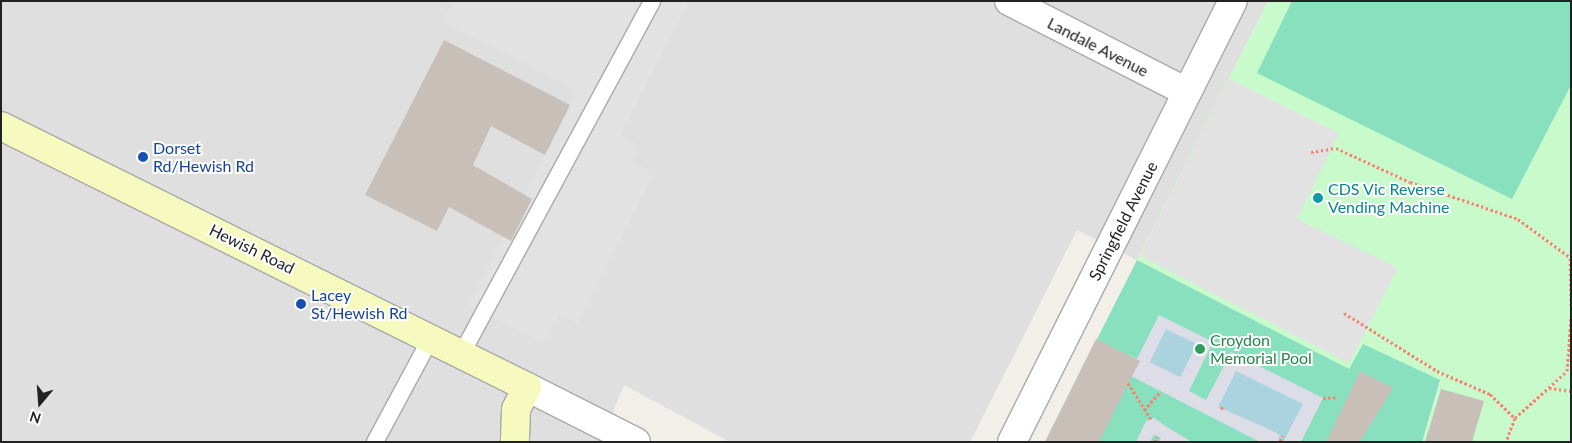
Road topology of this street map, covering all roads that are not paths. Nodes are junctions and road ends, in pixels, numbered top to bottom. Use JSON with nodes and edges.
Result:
{"nodes":[{"id":1,"x":652,"y":1,"type":"edge"},
{"id":2,"x":1009,"y":1,"type":"edge"},
{"id":3,"x":1233,"y":1,"type":"edge"},
{"id":4,"x":1187,"y":92,"type":"junction"},
{"id":5,"x":1,"y":126,"type":"edge"},
{"id":6,"x":431,"y":338,"type":"junction"},
{"id":7,"x":462,"y":353,"type":"junction"},
{"id":8,"x":527,"y":387,"type":"junction"},
{"id":9,"x":375,"y":442,"type":"edge"},
{"id":10,"x":515,"y":442,"type":"edge"},
{"id":11,"x":636,"y":442,"type":"edge"},
{"id":12,"x":1012,"y":442,"type":"edge"}],
"edges":[{"from":1,"to":7,"type":"lane"},
{"from":2,"to":4,"type":"street","name":"Landale Avenue"},
{"from":3,"to":4,"type":"street","name":"Springfield Avenue"},
{"from":4,"to":12,"type":"street","name":"Springfield Avenue"},
{"from":5,"to":6,"type":"street","name":"Hewish Road"},
{"from":6,"to":7,"type":"street","name":"Hewish Road"},
{"from":6,"to":9,"type":"lane"},
{"from":7,"to":8,"type":"street","name":"Hewish Road"},
{"from":8,"to":10,"type":"street"},
{"from":8,"to":11,"type":"street","name":"Hewish Road"}]}
